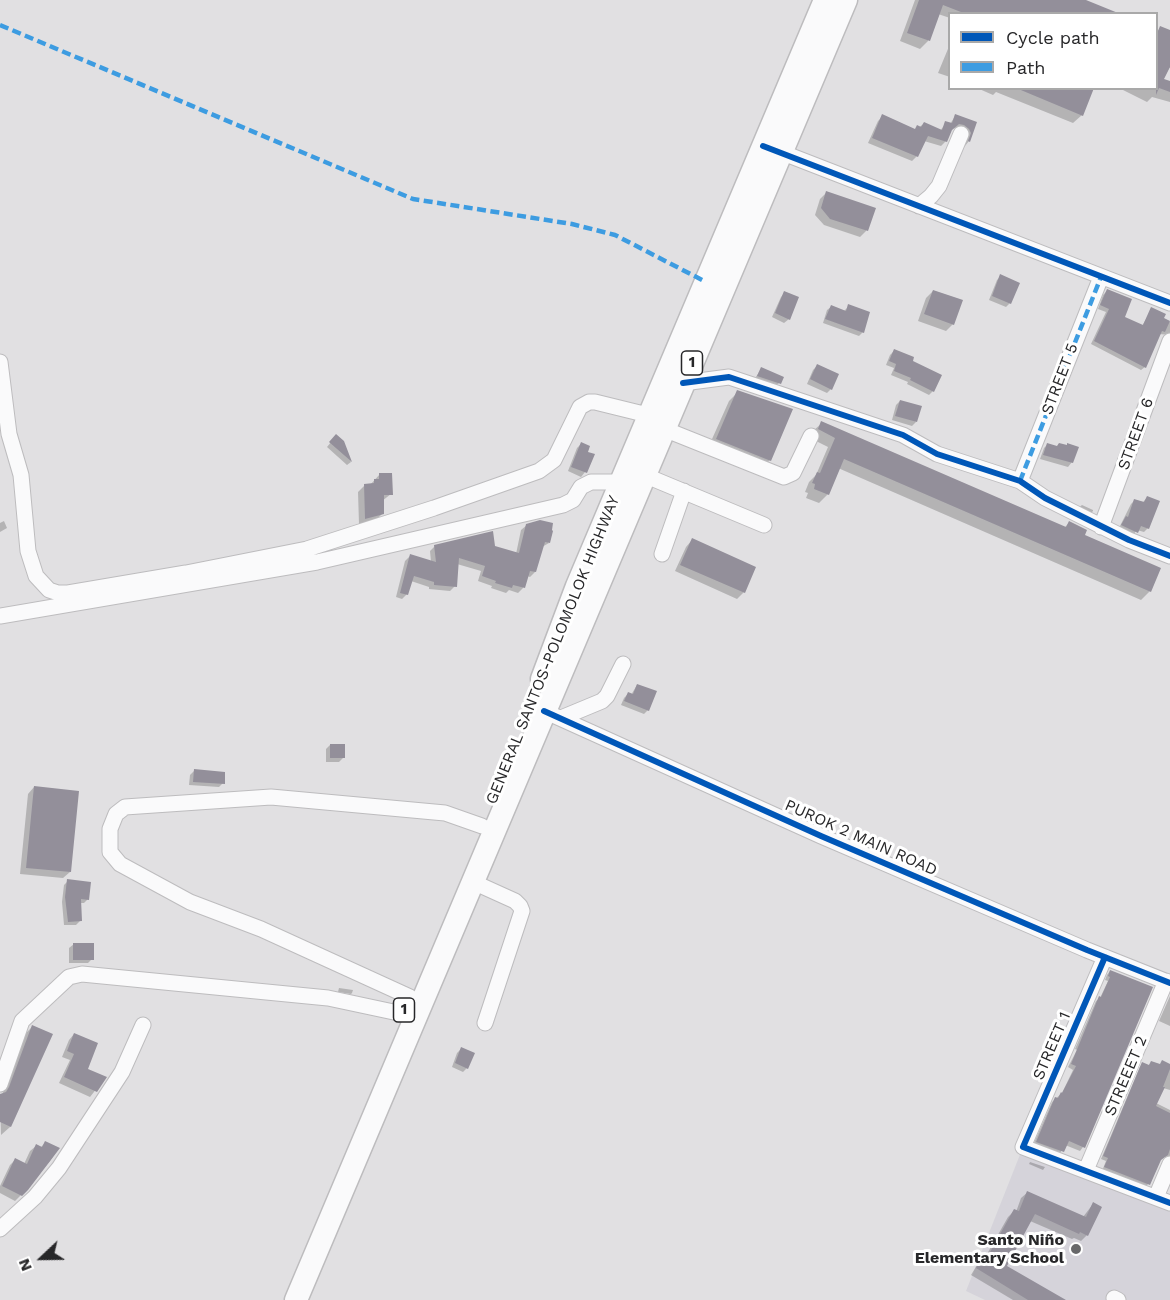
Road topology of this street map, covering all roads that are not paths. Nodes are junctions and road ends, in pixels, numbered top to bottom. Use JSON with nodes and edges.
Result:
{"nodes":[{"id":1,"x":825,"y":0,"type":"edge"},
{"id":2,"x":846,"y":0,"type":"edge"},
{"id":3,"x":961,"y":134,"type":"dead end"},
{"id":4,"x":772,"y":149,"type":"junction"},
{"id":5,"x":919,"y":206,"type":"junction"},
{"id":6,"x":1101,"y":277,"type":"junction"},
{"id":7,"x":1170,"y":303,"type":"edge"},
{"id":8,"x":1170,"y":341,"type":"edge"},
{"id":9,"x":0,"y":362,"type":"edge"},
{"id":10,"x":683,"y":383,"type":"junction"},
{"id":11,"x":660,"y":421,"type":"junction"},
{"id":12,"x":811,"y":436,"type":"dead end"},
{"id":13,"x":644,"y":475,"type":"junction"},
{"id":14,"x":1020,"y":481,"type":"junction"},
{"id":15,"x":622,"y":482,"type":"junction"},
{"id":16,"x":684,"y":491,"type":"junction"},
{"id":17,"x":764,"y":525,"type":"dead end"},
{"id":18,"x":1101,"y":527,"type":"dead end"},
{"id":19,"x":662,"y":554,"type":"dead end"},
{"id":20,"x":1170,"y":556,"type":"edge"},
{"id":21,"x":0,"y":616,"type":"edge"},
{"id":22,"x":622,"y":664,"type":"dead end"},
{"id":23,"x":552,"y":715,"type":"junction"},
{"id":24,"x":482,"y":826,"type":"junction"},
{"id":25,"x":473,"y":882,"type":"junction"},
{"id":26,"x":1105,"y":957,"type":"junction"},
{"id":27,"x":1168,"y":982,"type":"edge"},
{"id":28,"x":406,"y":1005,"type":"junction"},
{"id":29,"x":485,"y":1023,"type":"dead end"},
{"id":30,"x":143,"y":1025,"type":"dead end"},
{"id":31,"x":0,"y":1084,"type":"edge"},
{"id":32,"x":1170,"y":1164,"type":"edge"},
{"id":33,"x":1086,"y":1170,"type":"junction"},
{"id":34,"x":1163,"y":1200,"type":"edge"},
{"id":35,"x":0,"y":1229,"type":"edge"},
{"id":36,"x":282,"y":1300,"type":"edge"},
{"id":37,"x":296,"y":1300,"type":"edge"}],
"edges":[{"from":1,"to":4,"type":"highway","name":"GENERAL SANTOS-POLOMOLOK HIGHWAY","number":"1"},
{"from":2,"to":4,"type":"highway","number":"1"},
{"from":3,"to":5,"type":"street"},
{"from":4,"to":5,"type":"street"},
{"from":4,"to":10,"type":"highway","number":"1"},
{"from":4,"to":11,"type":"highway","name":"GENERAL SANTOS-POLOMOLOK HIGHWAY","number":"1"},
{"from":5,"to":6,"type":"street"},
{"from":6,"to":7,"type":"street"},
{"from":6,"to":14,"type":"street","name":"STREET 5"},
{"from":8,"to":18,"type":"street","name":"STREET 6"},
{"from":9,"to":11,"type":"street"},
{"from":10,"to":11,"type":"highway","number":"1"},
{"from":10,"to":14,"type":"street"},
{"from":11,"to":12,"type":"street"},
{"from":11,"to":13,"type":"highway","number":"1"},
{"from":11,"to":15,"type":"highway","name":"GENERAL SANTOS-POLOMOLOK HIGHWAY","number":"1"},
{"from":13,"to":16,"type":"street"},
{"from":13,"to":23,"type":"highway","number":"1"},
{"from":14,"to":20,"type":"street"},
{"from":15,"to":21,"type":"street"},
{"from":15,"to":24,"type":"highway","name":"GENERAL SANTOS-POLOMOLOK HIGHWAY","number":"1"},
{"from":16,"to":17,"type":"street"},
{"from":16,"to":19,"type":"street"},
{"from":22,"to":23,"type":"street"},
{"from":23,"to":25,"type":"highway","number":"1"},
{"from":23,"to":26,"type":"street","name":"PUROK 2 MAIN ROAD"},
{"from":24,"to":28,"type":"highway","name":"GENERAL SANTOS-POLOMOLOK HIGHWAY","number":"1"},
{"from":24,"to":28,"type":"street"},
{"from":25,"to":29,"type":"street"},
{"from":25,"to":37,"type":"highway","number":"1"},
{"from":26,"to":27,"type":"street","name":"PUROK 2 MAIN ROAD"},
{"from":26,"to":33,"type":"street","name":"STREET 1"},
{"from":27,"to":33,"type":"street","name":"STREEET 2"},
{"from":28,"to":31,"type":"street"},
{"from":28,"to":36,"type":"highway","name":"GENERAL SANTOS-POLOMOLOK HIGHWAY","number":"1"},
{"from":30,"to":35,"type":"street"},
{"from":32,"to":34,"type":"street"},
{"from":33,"to":34,"type":"street"}]}
